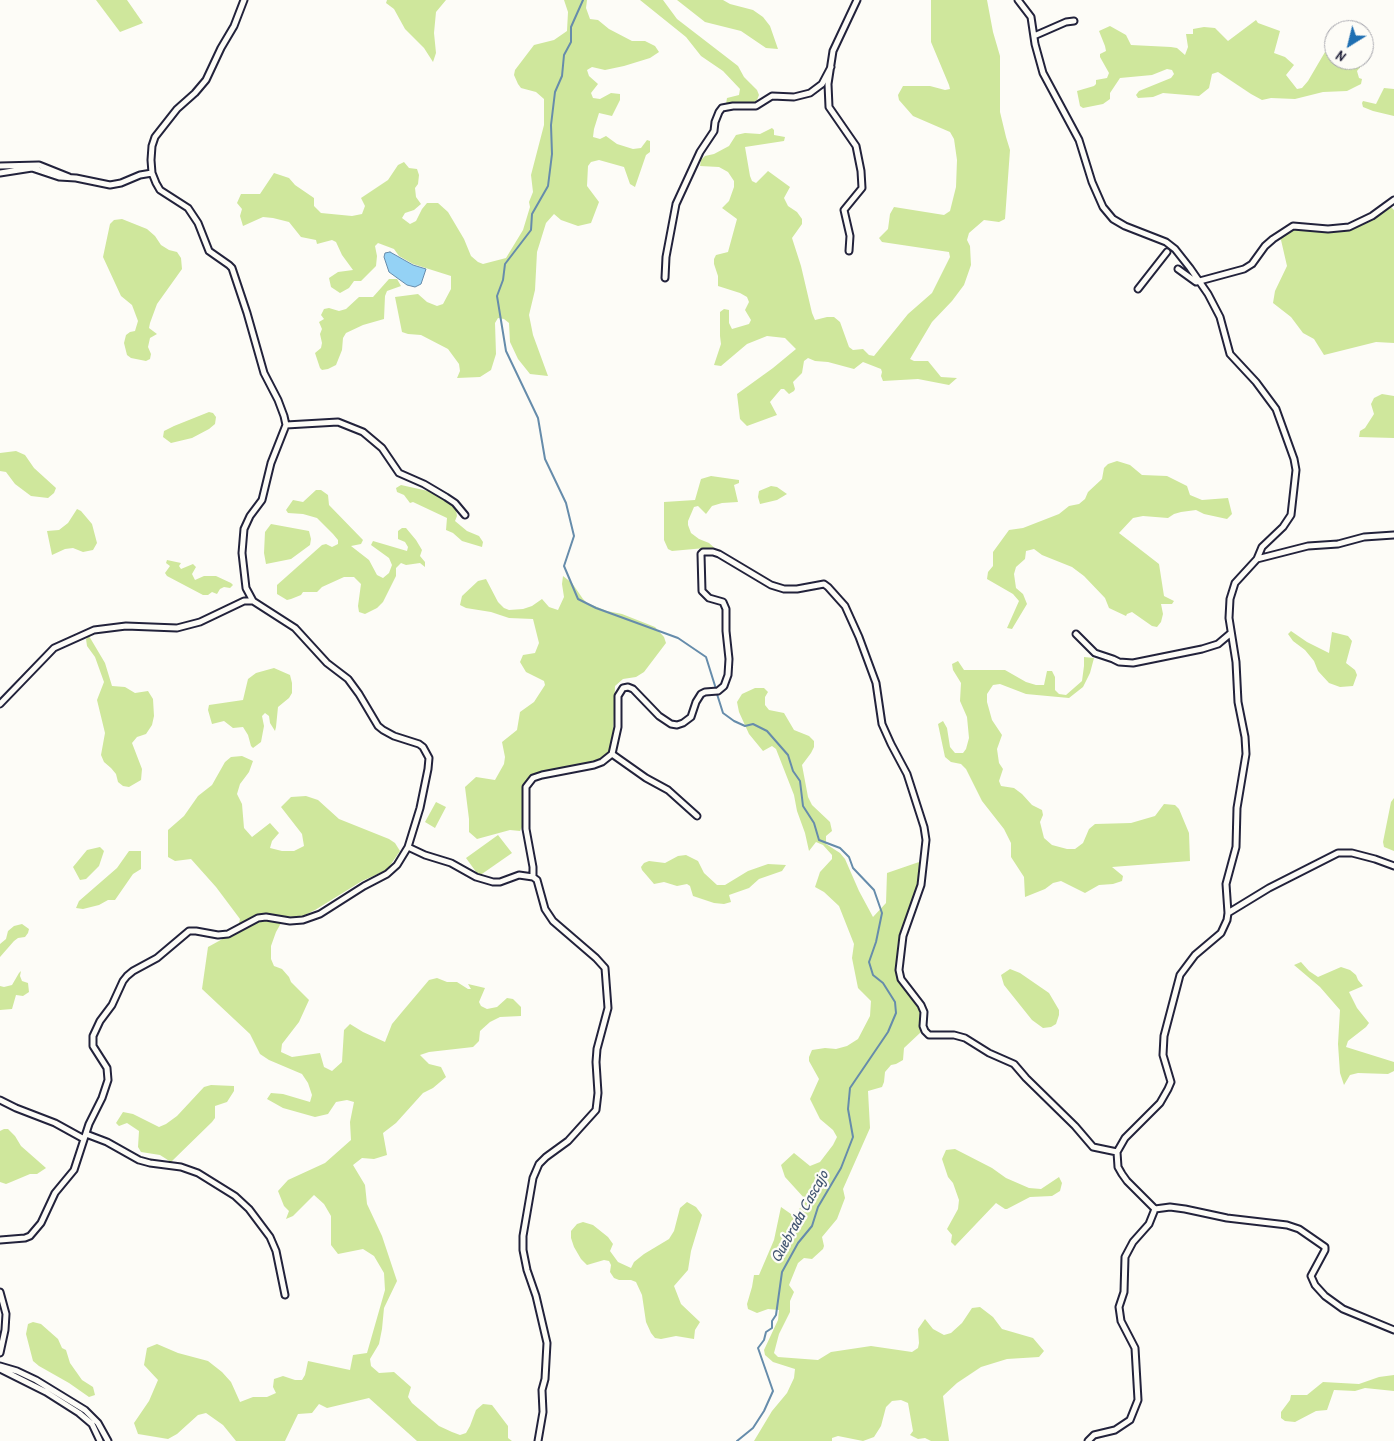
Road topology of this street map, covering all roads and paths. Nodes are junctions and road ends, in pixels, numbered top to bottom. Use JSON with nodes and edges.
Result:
{"nodes":[{"id":1,"x":244,"y":0,"type":"edge"},
{"id":2,"x":857,"y":0,"type":"edge"},
{"id":3,"x":1018,"y":0,"type":"edge"},
{"id":4,"x":1074,"y":21,"type":"dead end"},
{"id":5,"x":1034,"y":36,"type":"junction"},
{"id":6,"x":831,"y":67,"type":"junction"},
{"id":7,"x":0,"y":166,"type":"edge"},
{"id":8,"x":0,"y":173,"type":"edge"},
{"id":9,"x":152,"y":173,"type":"junction"},
{"id":10,"x":70,"y":177,"type":"junction"},
{"id":11,"x":1394,"y":200,"type":"edge"},
{"id":12,"x":850,"y":251,"type":"dead end"},
{"id":13,"x":1167,"y":252,"type":"dead end"},
{"id":14,"x":1178,"y":269,"type":"dead end"},
{"id":15,"x":664,"y":278,"type":"dead end"},
{"id":16,"x":1200,"y":282,"type":"junction"},
{"id":17,"x":1138,"y":289,"type":"dead end"},
{"id":18,"x":286,"y":424,"type":"junction"},
{"id":19,"x":465,"y":515,"type":"dead end"},
{"id":20,"x":1394,"y":535,"type":"edge"},
{"id":21,"x":1257,"y":559,"type":"junction"},
{"id":22,"x":253,"y":600,"type":"junction"},
{"id":23,"x":1231,"y":633,"type":"junction"},
{"id":24,"x":1076,"y":634,"type":"dead end"},
{"id":25,"x":0,"y":704,"type":"edge"},
{"id":26,"x":612,"y":754,"type":"junction"},
{"id":27,"x":697,"y":816,"type":"dead end"},
{"id":28,"x":408,"y":847,"type":"junction"},
{"id":29,"x":1394,"y":866,"type":"edge"},
{"id":30,"x":532,"y":877,"type":"junction"},
{"id":31,"x":1228,"y":913,"type":"junction"},
{"id":32,"x":0,"y":1100,"type":"edge"},
{"id":33,"x":85,"y":1137,"type":"junction"},
{"id":34,"x":1117,"y":1152,"type":"junction"},
{"id":35,"x":1156,"y":1209,"type":"junction"},
{"id":36,"x":0,"y":1240,"type":"edge"},
{"id":37,"x":0,"y":1292,"type":"edge"},
{"id":38,"x":284,"y":1295,"type":"dead end"},
{"id":39,"x":1394,"y":1330,"type":"edge"},
{"id":40,"x":0,"y":1353,"type":"edge"},
{"id":41,"x":0,"y":1368,"type":"edge"},
{"id":42,"x":100,"y":1441,"type":"edge"},
{"id":43,"x":108,"y":1441,"type":"edge"},
{"id":44,"x":538,"y":1441,"type":"edge"},
{"id":45,"x":1088,"y":1441,"type":"edge"}],
"edges":[{"from":1,"to":9,"type":"street"},
{"from":2,"to":6,"type":"street"},
{"from":3,"to":5,"type":"street"},
{"from":4,"to":5,"type":"street"},
{"from":5,"to":16,"type":"street"},
{"from":6,"to":12,"type":"street"},
{"from":6,"to":15,"type":"street"},
{"from":7,"to":10,"type":"street"},
{"from":8,"to":10,"type":"street"},
{"from":9,"to":10,"type":"street"},
{"from":9,"to":18,"type":"street"},
{"from":11,"to":16,"type":"street"},
{"from":13,"to":17,"type":"street"},
{"from":14,"to":16,"type":"street"},
{"from":16,"to":21,"type":"street"},
{"from":18,"to":19,"type":"street"},
{"from":18,"to":22,"type":"street"},
{"from":20,"to":21,"type":"street"},
{"from":21,"to":23,"type":"street"},
{"from":22,"to":25,"type":"street"},
{"from":22,"to":28,"type":"street"},
{"from":23,"to":24,"type":"street"},
{"from":23,"to":31,"type":"street"},
{"from":26,"to":27,"type":"street"},
{"from":26,"to":30,"type":"street"},
{"from":26,"to":34,"type":"street"},
{"from":28,"to":30,"type":"street"},
{"from":28,"to":33,"type":"street"},
{"from":29,"to":31,"type":"street"},
{"from":30,"to":44,"type":"street"},
{"from":31,"to":34,"type":"street"},
{"from":32,"to":33,"type":"street"},
{"from":33,"to":36,"type":"street"},
{"from":33,"to":38,"type":"street"},
{"from":34,"to":35,"type":"street"},
{"from":35,"to":39,"type":"street"},
{"from":35,"to":45,"type":"street"},
{"from":37,"to":40,"type":"street"},
{"from":41,"to":42,"type":"street"},
{"from":41,"to":43,"type":"street"}]}
